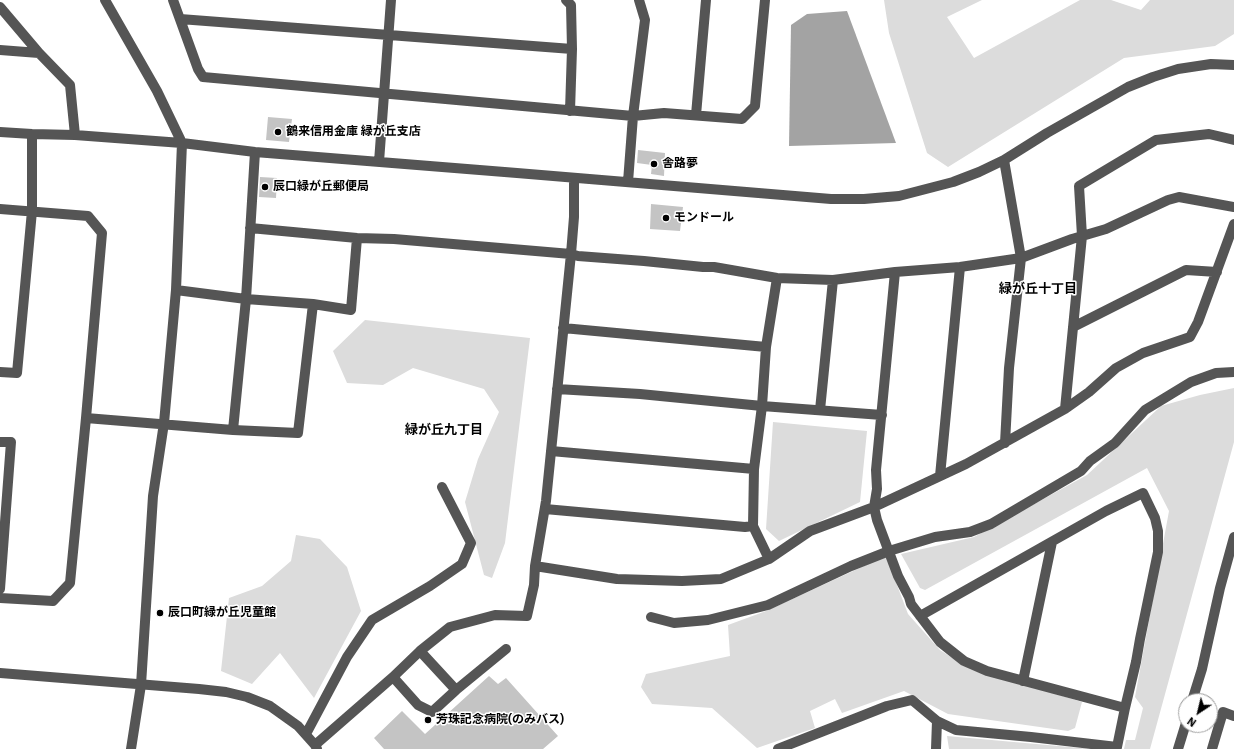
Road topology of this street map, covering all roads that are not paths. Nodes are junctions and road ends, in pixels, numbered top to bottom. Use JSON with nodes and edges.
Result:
{"nodes":[{"id":1,"x":105,"y":0,"type":"edge"},
{"id":2,"x":173,"y":0,"type":"edge"},
{"id":3,"x":391,"y":0,"type":"edge"},
{"id":4,"x":566,"y":0,"type":"edge"},
{"id":5,"x":639,"y":0,"type":"edge"},
{"id":6,"x":706,"y":0,"type":"edge"},
{"id":7,"x":765,"y":0,"type":"edge"},
{"id":8,"x":0,"y":7,"type":"edge"},
{"id":9,"x":180,"y":19,"type":"junction"},
{"id":10,"x":389,"y":35,"type":"junction"},
{"id":11,"x":572,"y":49,"type":"junction"},
{"id":12,"x":0,"y":50,"type":"edge"},
{"id":13,"x":39,"y":53,"type":"junction"},
{"id":14,"x":1234,"y":64,"type":"edge"},
{"id":15,"x":385,"y":93,"type":"junction"},
{"id":16,"x":570,"y":111,"type":"junction"},
{"id":17,"x":696,"y":115,"type":"junction"},
{"id":18,"x":633,"y":116,"type":"junction"},
{"id":19,"x":0,"y":132,"type":"edge"},
{"id":20,"x":32,"y":134,"type":"junction"},
{"id":21,"x":75,"y":134,"type":"junction"},
{"id":22,"x":1234,"y":140,"type":"edge"},
{"id":23,"x":182,"y":144,"type":"junction"},
{"id":24,"x":255,"y":152,"type":"junction"},
{"id":25,"x":1004,"y":160,"type":"junction"},
{"id":26,"x":379,"y":162,"type":"junction"},
{"id":27,"x":574,"y":178,"type":"junction"},
{"id":28,"x":628,"y":182,"type":"junction"},
{"id":29,"x":1234,"y":207,"type":"edge"},
{"id":30,"x":0,"y":209,"type":"edge"},
{"id":31,"x":32,"y":211,"type":"junction"},
{"id":32,"x":1234,"y":224,"type":"edge"},
{"id":33,"x":250,"y":228,"type":"junction"},
{"id":34,"x":1082,"y":236,"type":"junction"},
{"id":35,"x":356,"y":238,"type":"junction"},
{"id":36,"x":571,"y":254,"type":"junction"},
{"id":37,"x":1021,"y":258,"type":"junction"},
{"id":38,"x":960,"y":267,"type":"junction"},
{"id":39,"x":895,"y":272,"type":"junction"},
{"id":40,"x":1217,"y":272,"type":"junction"},
{"id":41,"x":777,"y":278,"type":"junction"},
{"id":42,"x":833,"y":280,"type":"junction"},
{"id":43,"x":176,"y":290,"type":"junction"},
{"id":44,"x":246,"y":299,"type":"junction"},
{"id":45,"x":313,"y":304,"type":"junction"},
{"id":46,"x":1073,"y":327,"type":"junction"},
{"id":47,"x":564,"y":328,"type":"junction"},
{"id":48,"x":766,"y":347,"type":"junction"},
{"id":49,"x":0,"y":372,"type":"edge"},
{"id":50,"x":1230,"y":372,"type":"edge"},
{"id":51,"x":557,"y":389,"type":"junction"},
{"id":52,"x":762,"y":406,"type":"junction"},
{"id":53,"x":1065,"y":409,"type":"junction"},
{"id":54,"x":820,"y":410,"type":"junction"},
{"id":55,"x":882,"y":415,"type":"junction"},
{"id":56,"x":86,"y":418,"type":"junction"},
{"id":57,"x":164,"y":423,"type":"junction"},
{"id":58,"x":233,"y":430,"type":"junction"},
{"id":59,"x":0,"y":442,"type":"edge"},
{"id":60,"x":1005,"y":443,"type":"junction"},
{"id":61,"x":551,"y":451,"type":"junction"},
{"id":62,"x":754,"y":469,"type":"junction"},
{"id":63,"x":940,"y":476,"type":"junction"},
{"id":64,"x":442,"y":487,"type":"dead end"},
{"id":65,"x":874,"y":507,"type":"junction"},
{"id":66,"x":545,"y":509,"type":"junction"},
{"id":67,"x":753,"y":526,"type":"junction"},
{"id":68,"x":1234,"y":537,"type":"edge"},
{"id":69,"x":1052,"y":542,"type":"junction"},
{"id":70,"x":889,"y":551,"type":"junction"},
{"id":71,"x":769,"y":559,"type":"junction"},
{"id":72,"x":535,"y":566,"type":"junction"},
{"id":73,"x":0,"y":589,"type":"edge"},
{"id":74,"x":0,"y":598,"type":"edge"},
{"id":75,"x":920,"y":616,"type":"junction"},
{"id":76,"x":651,"y":617,"type":"dead end"},
{"id":77,"x":506,"y":649,"type":"dead end"},
{"id":78,"x":420,"y":651,"type":"junction"},
{"id":79,"x":0,"y":673,"type":"edge"},
{"id":80,"x":393,"y":677,"type":"junction"},
{"id":81,"x":1023,"y":681,"type":"junction"},
{"id":82,"x":141,"y":685,"type":"junction"},
{"id":83,"x":456,"y":690,"type":"junction"},
{"id":84,"x":1194,"y":693,"type":"edge"},
{"id":85,"x":1125,"y":708,"type":"junction"},
{"id":86,"x":1234,"y":716,"type":"edge"},
{"id":87,"x":937,"y":721,"type":"junction"},
{"id":88,"x":1183,"y":733,"type":"edge"},
{"id":89,"x":306,"y":734,"type":"junction"},
{"id":90,"x":316,"y":747,"type":"edge"},
{"id":91,"x":132,"y":749,"type":"edge"},
{"id":92,"x":778,"y":749,"type":"edge"},
{"id":93,"x":936,"y":749,"type":"edge"},
{"id":94,"x":1178,"y":749,"type":"edge"},
{"id":95,"x":1212,"y":749,"type":"edge"}],
"edges":[{"from":1,"to":23,"type":"street"},
{"from":2,"to":9,"type":"street"},
{"from":3,"to":10,"type":"street"},
{"from":4,"to":11,"type":"street"},
{"from":5,"to":18,"type":"street"},
{"from":6,"to":17,"type":"street"},
{"from":7,"to":17,"type":"street"},
{"from":8,"to":13,"type":"street"},
{"from":9,"to":10,"type":"street"},
{"from":9,"to":15,"type":"street"},
{"from":10,"to":11,"type":"street"},
{"from":10,"to":15,"type":"street"},
{"from":11,"to":16,"type":"street"},
{"from":12,"to":13,"type":"street"},
{"from":13,"to":21,"type":"street"},
{"from":14,"to":25,"type":"street"},
{"from":15,"to":16,"type":"street"},
{"from":15,"to":26,"type":"street"},
{"from":16,"to":18,"type":"street"},
{"from":17,"to":18,"type":"street"},
{"from":18,"to":28,"type":"street"},
{"from":19,"to":20,"type":"street"},
{"from":20,"to":21,"type":"street"},
{"from":20,"to":31,"type":"street"},
{"from":21,"to":23,"type":"street"},
{"from":22,"to":34,"type":"street"},
{"from":23,"to":24,"type":"street"},
{"from":23,"to":43,"type":"street"},
{"from":24,"to":26,"type":"street"},
{"from":24,"to":33,"type":"street"},
{"from":25,"to":28,"type":"street"},
{"from":25,"to":37,"type":"street"},
{"from":26,"to":27,"type":"street"},
{"from":27,"to":28,"type":"street"},
{"from":27,"to":36,"type":"street"},
{"from":29,"to":34,"type":"street"},
{"from":30,"to":31,"type":"street"},
{"from":31,"to":49,"type":"street"},
{"from":31,"to":56,"type":"street"},
{"from":32,"to":40,"type":"street"},
{"from":33,"to":35,"type":"street"},
{"from":33,"to":44,"type":"street"},
{"from":34,"to":37,"type":"street"},
{"from":34,"to":46,"type":"street"},
{"from":35,"to":36,"type":"street"},
{"from":35,"to":45,"type":"street"},
{"from":36,"to":41,"type":"street"},
{"from":36,"to":47,"type":"street"},
{"from":37,"to":38,"type":"street"},
{"from":37,"to":60,"type":"street"},
{"from":38,"to":39,"type":"street"},
{"from":38,"to":63,"type":"street"},
{"from":39,"to":42,"type":"street"},
{"from":39,"to":55,"type":"street"},
{"from":40,"to":46,"type":"street"},
{"from":40,"to":53,"type":"street"},
{"from":41,"to":42,"type":"street"},
{"from":41,"to":48,"type":"street"},
{"from":42,"to":54,"type":"street"},
{"from":43,"to":44,"type":"street"},
{"from":43,"to":57,"type":"street"},
{"from":44,"to":45,"type":"street"},
{"from":44,"to":58,"type":"street"},
{"from":45,"to":58,"type":"street"},
{"from":46,"to":53,"type":"street"},
{"from":47,"to":48,"type":"street"},
{"from":47,"to":51,"type":"street"},
{"from":48,"to":52,"type":"street"},
{"from":50,"to":70,"type":"street"},
{"from":51,"to":52,"type":"street"},
{"from":51,"to":61,"type":"street"},
{"from":52,"to":54,"type":"street"},
{"from":52,"to":62,"type":"street"},
{"from":53,"to":60,"type":"street"},
{"from":54,"to":55,"type":"street"},
{"from":55,"to":65,"type":"street"},
{"from":56,"to":57,"type":"street"},
{"from":56,"to":74,"type":"street"},
{"from":57,"to":58,"type":"street"},
{"from":57,"to":82,"type":"street"},
{"from":59,"to":73,"type":"street"},
{"from":60,"to":63,"type":"street"},
{"from":61,"to":62,"type":"street"},
{"from":61,"to":66,"type":"street"},
{"from":62,"to":67,"type":"street"},
{"from":63,"to":65,"type":"street"},
{"from":64,"to":89,"type":"street"},
{"from":65,"to":70,"type":"street"},
{"from":65,"to":71,"type":"street"},
{"from":66,"to":67,"type":"street"},
{"from":66,"to":72,"type":"street"},
{"from":67,"to":71,"type":"street"},
{"from":68,"to":84,"type":"street"},
{"from":69,"to":75,"type":"street"},
{"from":69,"to":81,"type":"street"},
{"from":69,"to":85,"type":"street"},
{"from":70,"to":75,"type":"street"},
{"from":70,"to":76,"type":"street"},
{"from":71,"to":72,"type":"street"},
{"from":72,"to":78,"type":"street"},
{"from":75,"to":81,"type":"street"},
{"from":77,"to":83,"type":"street"},
{"from":78,"to":80,"type":"street"},
{"from":78,"to":83,"type":"street"},
{"from":79,"to":82,"type":"street"},
{"from":80,"to":83,"type":"street"},
{"from":80,"to":90,"type":"street"},
{"from":81,"to":85,"type":"street"},
{"from":82,"to":89,"type":"street"},
{"from":82,"to":91,"type":"street"},
{"from":85,"to":87,"type":"street"},
{"from":86,"to":95,"type":"street"},
{"from":87,"to":92,"type":"street"},
{"from":87,"to":93,"type":"street"},
{"from":88,"to":94,"type":"street"},
{"from":89,"to":90,"type":"street"}]}
